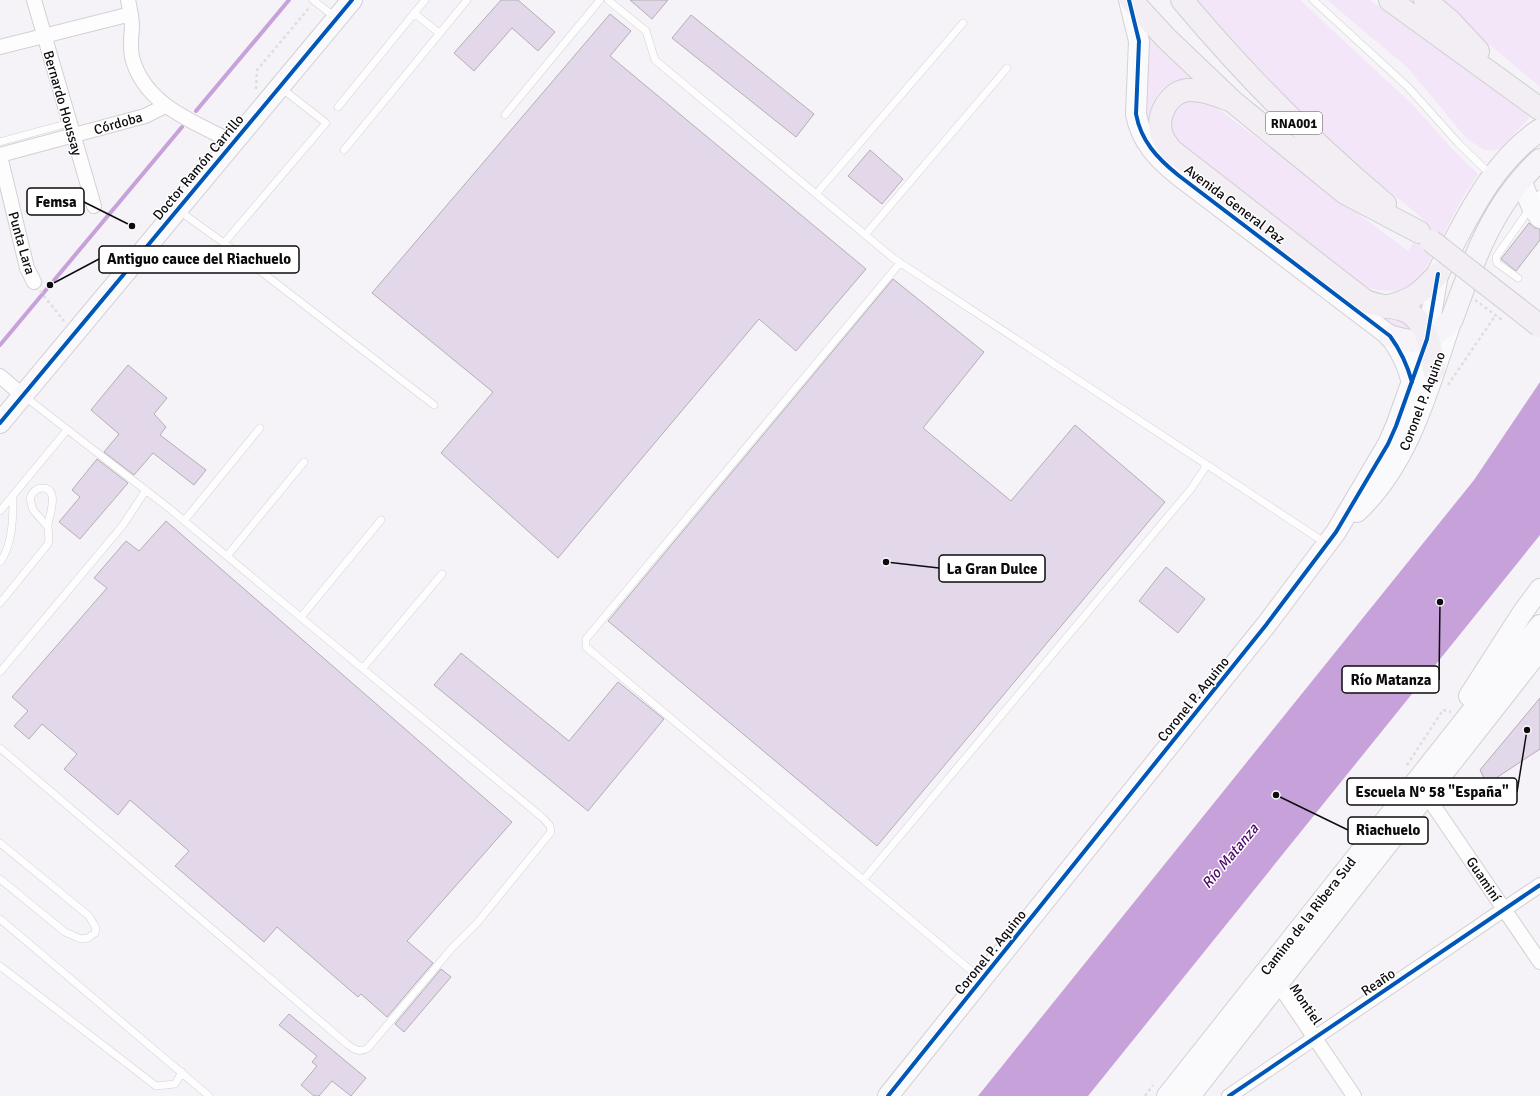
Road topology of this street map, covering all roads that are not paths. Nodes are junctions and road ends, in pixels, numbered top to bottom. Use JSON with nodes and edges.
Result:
{"nodes":[{"id":1,"x":34,"y":0,"type":"edge"},
{"id":2,"x":128,"y":0,"type":"edge"},
{"id":3,"x":352,"y":0,"type":"edge"},
{"id":4,"x":425,"y":0,"type":"edge"},
{"id":5,"x":467,"y":0,"type":"edge"},
{"id":6,"x":600,"y":0,"type":"edge"},
{"id":7,"x":608,"y":0,"type":"edge"},
{"id":8,"x":1130,"y":0,"type":"edge"},
{"id":9,"x":1182,"y":0,"type":"edge"},
{"id":10,"x":1313,"y":0,"type":"edge"},
{"id":11,"x":1390,"y":0,"type":"edge"},
{"id":12,"x":314,"y":1,"type":"edge"},
{"id":13,"x":1421,"y":6,"type":"edge"},
{"id":14,"x":131,"y":14,"type":"junction"},
{"id":15,"x":414,"y":14,"type":"junction"},
{"id":16,"x":337,"y":19,"type":"junction"},
{"id":17,"x":962,"y":23,"type":"dead end"},
{"id":18,"x":439,"y":33,"type":"junction"},
{"id":19,"x":44,"y":37,"type":"junction"},
{"id":20,"x":0,"y":47,"type":"edge"},
{"id":21,"x":1007,"y":68,"type":"dead end"},
{"id":22,"x":280,"y":87,"type":"junction"},
{"id":23,"x":1232,"y":101,"type":"junction"},
{"id":24,"x":164,"y":106,"type":"junction"},
{"id":25,"x":338,"y":107,"type":"dead end"},
{"id":26,"x":1538,"y":108,"type":"edge"},
{"id":27,"x":505,"y":115,"type":"dead end"},
{"id":28,"x":71,"y":129,"type":"junction"},
{"id":29,"x":1540,"y":130,"type":"edge"},
{"id":30,"x":0,"y":142,"type":"edge"},
{"id":31,"x":233,"y":142,"type":"junction"},
{"id":32,"x":344,"y":150,"type":"dead end"},
{"id":33,"x":0,"y":156,"type":"edge"},
{"id":34,"x":1540,"y":160,"type":"edge"},
{"id":35,"x":1494,"y":175,"type":"junction"},
{"id":36,"x":1521,"y":180,"type":"junction"},
{"id":37,"x":816,"y":194,"type":"junction"},
{"id":38,"x":1506,"y":198,"type":"junction"},
{"id":39,"x":94,"y":206,"type":"dead end"},
{"id":40,"x":1536,"y":209,"type":"edge"},
{"id":41,"x":177,"y":210,"type":"junction"},
{"id":42,"x":865,"y":235,"type":"junction"},
{"id":43,"x":1425,"y":236,"type":"junction"},
{"id":44,"x":224,"y":243,"type":"junction"},
{"id":45,"x":900,"y":263,"type":"junction"},
{"id":46,"x":1438,"y":274,"type":"junction"},
{"id":47,"x":1518,"y":278,"type":"dead end"},
{"id":48,"x":36,"y":285,"type":"road end"},
{"id":49,"x":1385,"y":307,"type":"junction"},
{"id":50,"x":1452,"y":319,"type":"junction"},
{"id":51,"x":1540,"y":326,"type":"edge"},
{"id":52,"x":1390,"y":336,"type":"junction"},
{"id":53,"x":1427,"y":339,"type":"junction"},
{"id":54,"x":1434,"y":370,"type":"junction"},
{"id":55,"x":0,"y":376,"type":"edge"},
{"id":56,"x":1419,"y":388,"type":"junction"},
{"id":57,"x":22,"y":395,"type":"junction"},
{"id":58,"x":434,"y":405,"type":"dead end"},
{"id":59,"x":0,"y":423,"type":"edge"},
{"id":60,"x":260,"y":428,"type":"dead end"},
{"id":61,"x":67,"y":430,"type":"junction"},
{"id":62,"x":304,"y":462,"type":"dead end"},
{"id":63,"x":1207,"y":465,"type":"junction"},
{"id":64,"x":146,"y":490,"type":"junction"},
{"id":65,"x":14,"y":495,"type":"junction"},
{"id":66,"x":0,"y":511,"type":"edge"},
{"id":67,"x":381,"y":520,"type":"dead end"},
{"id":68,"x":184,"y":521,"type":"junction"},
{"id":69,"x":48,"y":527,"type":"junction"},
{"id":70,"x":1331,"y":538,"type":"junction"},
{"id":71,"x":227,"y":556,"type":"junction"},
{"id":72,"x":0,"y":562,"type":"edge"},
{"id":73,"x":442,"y":574,"type":"dead end"},
{"id":74,"x":1540,"y":590,"type":"edge"},
{"id":75,"x":0,"y":603,"type":"edge"},
{"id":76,"x":301,"y":617,"type":"junction"},
{"id":77,"x":1540,"y":625,"type":"edge"},
{"id":78,"x":1540,"y":650,"type":"edge"},
{"id":79,"x":363,"y":668,"type":"junction"},
{"id":80,"x":0,"y":672,"type":"edge"},
{"id":81,"x":0,"y":748,"type":"edge"},
{"id":82,"x":1420,"y":790,"type":"junction"},
{"id":83,"x":0,"y":843,"type":"edge"},
{"id":84,"x":0,"y":879,"type":"edge"},
{"id":85,"x":863,"y":880,"type":"junction"},
{"id":86,"x":1540,"y":885,"type":"edge"},
{"id":87,"x":1505,"y":909,"type":"junction"},
{"id":88,"x":0,"y":919,"type":"edge"},
{"id":89,"x":1540,"y":962,"type":"edge"},
{"id":90,"x":0,"y":966,"type":"edge"},
{"id":91,"x":982,"y":980,"type":"junction"},
{"id":92,"x":1279,"y":985,"type":"junction"},
{"id":93,"x":1315,"y":1038,"type":"junction"},
{"id":94,"x":182,"y":1072,"type":"junction"},
{"id":95,"x":1193,"y":1095,"type":"edge"},
{"id":96,"x":209,"y":1096,"type":"edge"},
{"id":97,"x":888,"y":1096,"type":"edge"},
{"id":98,"x":1167,"y":1096,"type":"edge"},
{"id":99,"x":1229,"y":1096,"type":"edge"},
{"id":100,"x":1354,"y":1096,"type":"edge"}],
"edges":[{"from":1,"to":19,"type":"street","name":"Bernardo Houssay"},
{"from":2,"to":14,"type":"street"},
{"from":3,"to":16,"type":"street","name":"Doctor Ramón Carrillo"},
{"from":4,"to":15,"type":"lane"},
{"from":5,"to":18,"type":"lane"},
{"from":6,"to":27,"type":"lane"},
{"from":7,"to":37,"type":"lane"},
{"from":8,"to":23,"type":"highway"},
{"from":8,"to":52,"type":"street","name":"Avenida General Paz"},
{"from":9,"to":43,"type":"highway","number":"RNA001"},
{"from":10,"to":35,"type":"lane"},
{"from":11,"to":13,"type":"highway"},
{"from":12,"to":16,"type":"lane"},
{"from":13,"to":26,"type":"highway"},
{"from":14,"to":19,"type":"street"},
{"from":14,"to":24,"type":"street"},
{"from":15,"to":18,"type":"lane"},
{"from":15,"to":25,"type":"lane"},
{"from":16,"to":22,"type":"street","name":"Doctor Ramón Carrillo"},
{"from":17,"to":37,"type":"lane"},
{"from":18,"to":32,"type":"lane"},
{"from":19,"to":20,"type":"street"},
{"from":19,"to":28,"type":"street","name":"Bernardo Houssay"},
{"from":21,"to":42,"type":"lane"},
{"from":22,"to":31,"type":"street","name":"Doctor Ramón Carrillo"},
{"from":22,"to":44,"type":"lane"},
{"from":23,"to":43,"type":"highway"},
{"from":23,"to":49,"type":"highway"},
{"from":24,"to":28,"type":"street","name":"Córdoba"},
{"from":24,"to":31,"type":"street"},
{"from":28,"to":30,"type":"lane"},
{"from":28,"to":33,"type":"street","name":"Córdoba"},
{"from":28,"to":39,"type":"street","name":"Bernardo Houssay"},
{"from":29,"to":35,"type":"main road"},
{"from":31,"to":41,"type":"street","name":"Doctor Ramón Carrillo"},
{"from":33,"to":48,"type":"street","name":"Punta Lara"},
{"from":34,"to":36,"type":"main road"},
{"from":35,"to":38,"type":"main road"},
{"from":35,"to":46,"type":"main road"},
{"from":36,"to":38,"type":"main road"},
{"from":36,"to":40,"type":"street"},
{"from":37,"to":42,"type":"lane"},
{"from":38,"to":40,"type":"street"},
{"from":38,"to":50,"type":"main road"},
{"from":40,"to":47,"type":"lane"},
{"from":41,"to":44,"type":"lane"},
{"from":41,"to":57,"type":"street","name":"Doctor Ramón Carrillo"},
{"from":42,"to":45,"type":"lane"},
{"from":43,"to":51,"type":"highway","number":"RNA001","bridge":true},
{"from":44,"to":58,"type":"lane"},
{"from":45,"to":63,"type":"lane"},
{"from":45,"to":85,"type":"lane"},
{"from":46,"to":49,"type":"highway"},
{"from":46,"to":53,"type":"street","name":"Coronel P. Aquino"},
{"from":49,"to":53,"type":"highway"},
{"from":50,"to":53,"type":"main road"},
{"from":50,"to":54,"type":"street","name":"Coronel P. Aquino"},
{"from":52,"to":53,"type":"main road"},
{"from":52,"to":56,"type":"street","name":"Avenida General Paz"},
{"from":53,"to":54,"type":"highway"},
{"from":53,"to":56,"type":"street","name":"Coronel P. Aquino"},
{"from":54,"to":56,"type":"street","name":"Coronel P. Aquino"},
{"from":55,"to":57,"type":"street"},
{"from":56,"to":70,"type":"street","name":"Coronel P. Aquino"},
{"from":57,"to":59,"type":"street","name":"Doctor Ramón Carrillo"},
{"from":57,"to":61,"type":"lane"},
{"from":60,"to":68,"type":"lane"},
{"from":61,"to":64,"type":"lane"},
{"from":61,"to":65,"type":"lane"},
{"from":62,"to":71,"type":"lane"},
{"from":63,"to":70,"type":"lane"},
{"from":63,"to":85,"type":"lane"},
{"from":64,"to":68,"type":"lane"},
{"from":64,"to":80,"type":"lane"},
{"from":65,"to":66,"type":"lane"},
{"from":65,"to":72,"type":"lane"},
{"from":67,"to":76,"type":"lane"},
{"from":68,"to":71,"type":"lane"},
{"from":69,"to":69,"type":"lane"},
{"from":69,"to":75,"type":"lane"},
{"from":70,"to":91,"type":"street","name":"Coronel P. Aquino"},
{"from":71,"to":76,"type":"lane"},
{"from":73,"to":79,"type":"lane"},
{"from":74,"to":82,"type":"street"},
{"from":76,"to":79,"type":"lane"},
{"from":77,"to":82,"type":"street","name":"Camino de la Ribera Sud"},
{"from":78,"to":82,"type":"street","name":"Camino de la Ribera Sud"},
{"from":79,"to":81,"type":"lane"},
{"from":82,"to":87,"type":"street","name":"Guaminí"},
{"from":82,"to":92,"type":"street","name":"Camino de la Ribera Sud"},
{"from":82,"to":98,"type":"street","name":"Camino de la Ribera Sud"},
{"from":83,"to":84,"type":"lane"},
{"from":85,"to":91,"type":"lane"},
{"from":86,"to":87,"type":"street","name":"Reaño"},
{"from":87,"to":89,"type":"street","name":"Guaminí"},
{"from":87,"to":93,"type":"street","name":"Reaño"},
{"from":88,"to":94,"type":"lane"},
{"from":90,"to":94,"type":"lane"},
{"from":91,"to":97,"type":"street","name":"Coronel P. Aquino"},
{"from":92,"to":93,"type":"street","name":"Montiel"},
{"from":92,"to":95,"type":"street","name":"Camino de la Ribera Sud"},
{"from":93,"to":99,"type":"street","name":"Reaño"},
{"from":93,"to":100,"type":"street","name":"Montiel"},
{"from":94,"to":96,"type":"lane"}]}
